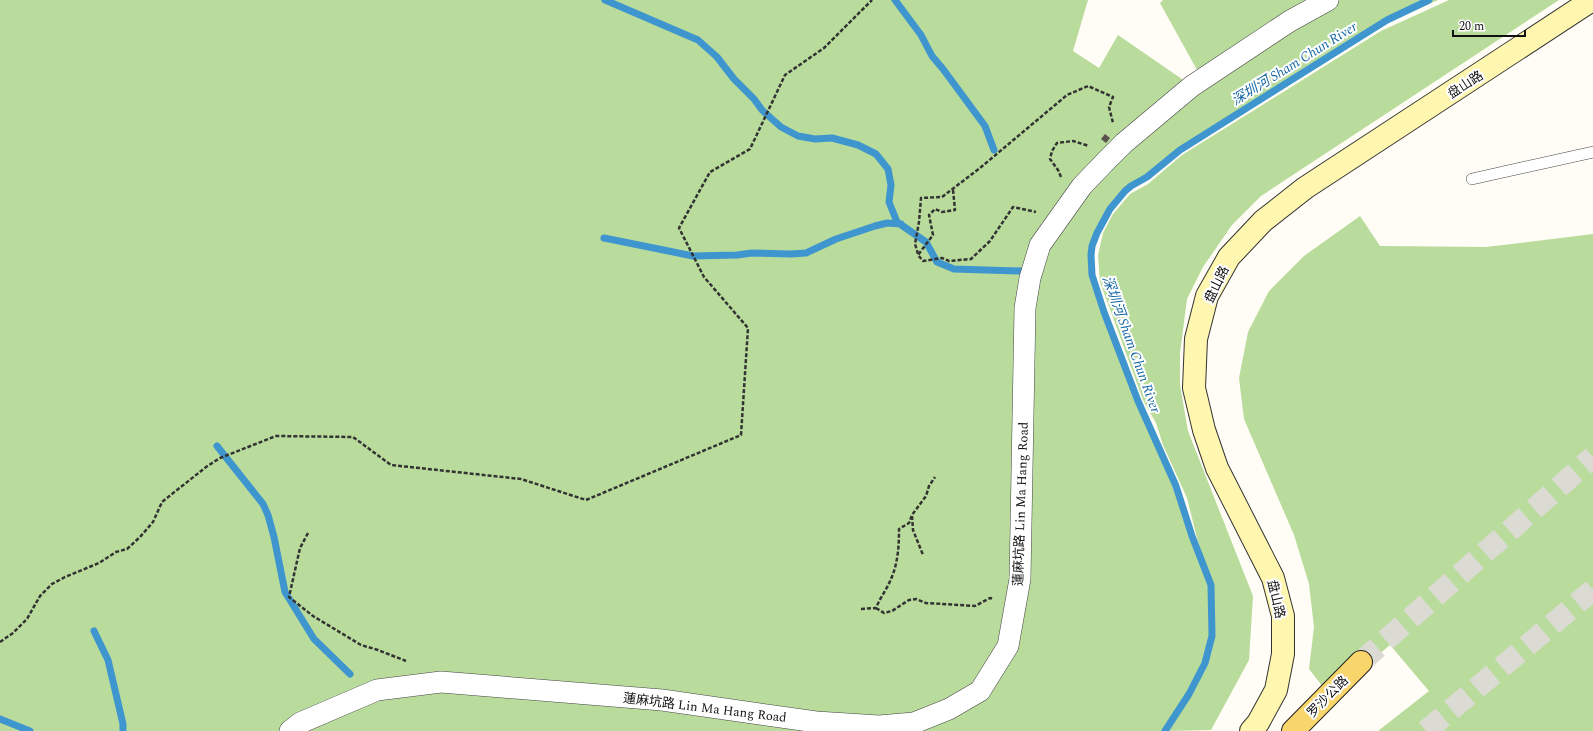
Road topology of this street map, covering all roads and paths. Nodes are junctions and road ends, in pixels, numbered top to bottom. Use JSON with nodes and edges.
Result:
{"nodes":[{"id":1,"x":872,"y":0,"type":"edge"},
{"id":2,"x":1328,"y":0,"type":"edge"},
{"id":3,"x":1592,"y":0,"type":"edge"},
{"id":4,"x":1114,"y":126,"type":"dead end"},
{"id":5,"x":1091,"y":146,"type":"dead end"},
{"id":6,"x":1593,"y":152,"type":"edge"},
{"id":7,"x":1472,"y":179,"type":"dead end"},
{"id":8,"x":1062,"y":181,"type":"dead end"},
{"id":9,"x":953,"y":190,"type":"junction"},
{"id":10,"x":1040,"y":213,"type":"dead end"},
{"id":11,"x":918,"y":255,"type":"junction"},
{"id":12,"x":935,"y":477,"type":"dead end"},
{"id":13,"x":912,"y":515,"type":"junction"},
{"id":14,"x":308,"y":533,"type":"dead end"},
{"id":15,"x":923,"y":555,"type":"dead end"},
{"id":16,"x":1000,"y":599,"type":"dead end"},
{"id":17,"x":876,"y":608,"type":"junction"},
{"id":18,"x":861,"y":610,"type":"dead end"},
{"id":19,"x":0,"y":642,"type":"edge"},
{"id":20,"x":406,"y":661,"type":"dead end"},
{"id":21,"x":1362,"y":662,"type":"tunnel mouth"},
{"id":22,"x":290,"y":731,"type":"edge"},
{"id":23,"x":1251,"y":731,"type":"edge"},
{"id":24,"x":1293,"y":731,"type":"edge"}],
"edges":[{"from":1,"to":19,"type":"path"},
{"from":2,"to":22,"type":"street","name":"蓮麻坑路 Lin Ma Hang Road"},
{"from":3,"to":23,"type":"main road","name":"盘山路"},
{"from":4,"to":9,"type":"path"},
{"from":5,"to":8,"type":"path"},
{"from":6,"to":7,"type":"lane"},
{"from":9,"to":11,"type":"path"},
{"from":9,"to":11,"type":"path"},
{"from":10,"to":11,"type":"path"},
{"from":12,"to":13,"type":"path"},
{"from":13,"to":15,"type":"path"},
{"from":13,"to":17,"type":"path"},
{"from":14,"to":20,"type":"path"},
{"from":16,"to":17,"type":"path"},
{"from":17,"to":18,"type":"path"},
{"from":21,"to":24,"type":"main road","name":"罗沙公路"}]}
